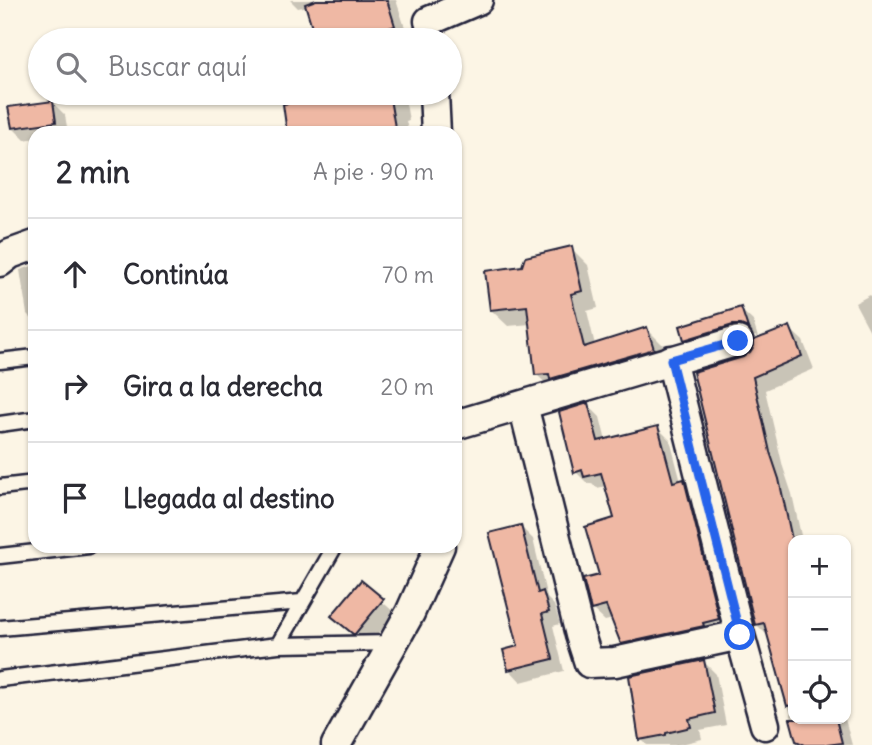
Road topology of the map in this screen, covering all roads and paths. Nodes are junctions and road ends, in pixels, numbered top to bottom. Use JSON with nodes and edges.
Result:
{"nodes":[{"id":1,"x":478,"y":0,"type":"edge"},
{"id":2,"x":425,"y":20,"type":"edge"},
{"id":3,"x":434,"y":105,"type":"edge"},
{"id":4,"x":435,"y":126,"type":"edge"},
{"id":5,"x":28,"y":248,"type":"edge"},
{"id":6,"x":0,"y":262,"type":"edge"},
{"id":7,"x":738,"y":341,"type":"dead end"},
{"id":8,"x":28,"y":358,"type":"edge"},
{"id":9,"x":671,"y":360,"type":"junction"},
{"id":10,"x":0,"y":361,"type":"edge"},
{"id":11,"x":523,"y":405,"type":"junction"},
{"id":12,"x":28,"y":420,"type":"edge"},
{"id":13,"x":462,"y":423,"type":"edge"},
{"id":14,"x":0,"y":424,"type":"edge"},
{"id":15,"x":28,"y":484,"type":"edge"},
{"id":16,"x":0,"y":487,"type":"edge"},
{"id":17,"x":28,"y":553,"type":"edge"},
{"id":18,"x":331,"y":553,"type":"edge"},
{"id":19,"x":437,"y":553,"type":"edge"},
{"id":20,"x":0,"y":556,"type":"edge"},
{"id":21,"x":302,"y":602,"type":"junction"},
{"id":22,"x":0,"y":628,"type":"edge"},
{"id":23,"x":740,"y":635,"type":"junction"},
{"id":24,"x":393,"y":643,"type":"junction"},
{"id":25,"x":278,"y":645,"type":"junction"},
{"id":26,"x":0,"y":679,"type":"edge"},
{"id":27,"x":765,"y":725,"type":"dead end"},
{"id":28,"x":336,"y":745,"type":"edge"}],
"edges":[{"from":1,"to":2,"type":"street"},
{"from":3,"to":4,"type":"street"},
{"from":5,"to":6,"type":"street"},
{"from":7,"to":9,"type":"street"},
{"from":8,"to":10,"type":"lane"},
{"from":9,"to":11,"type":"street"},
{"from":9,"to":23,"type":"street"},
{"from":11,"to":13,"type":"street"},
{"from":11,"to":23,"type":"street"},
{"from":12,"to":14,"type":"lane"},
{"from":15,"to":16,"type":"lane"},
{"from":17,"to":20,"type":"lane"},
{"from":18,"to":21,"type":"lane"},
{"from":19,"to":24,"type":"street"},
{"from":21,"to":22,"type":"lane"},
{"from":21,"to":25,"type":"lane"},
{"from":23,"to":27,"type":"street"},
{"from":24,"to":25,"type":"lane"},
{"from":24,"to":28,"type":"street"},
{"from":25,"to":26,"type":"lane"}]}
